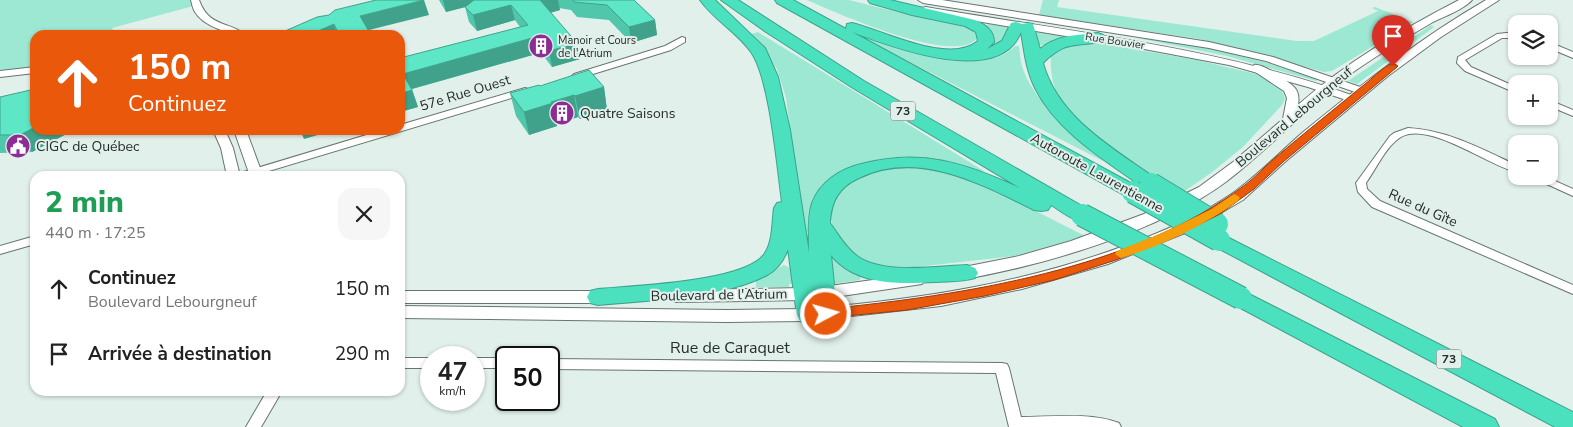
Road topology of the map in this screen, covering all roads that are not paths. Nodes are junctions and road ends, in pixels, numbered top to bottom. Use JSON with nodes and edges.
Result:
{"nodes":[{"id":1,"x":195,"y":0,"type":"edge"},
{"id":2,"x":707,"y":0,"type":"edge"},
{"id":3,"x":728,"y":0,"type":"edge"},
{"id":4,"x":874,"y":0,"type":"edge"},
{"id":5,"x":923,"y":0,"type":"edge"},
{"id":6,"x":1466,"y":0,"type":"edge"},
{"id":7,"x":1494,"y":0,"type":"edge"},
{"id":8,"x":787,"y":3,"type":"edge"},
{"id":9,"x":1023,"y":21,"type":"junction"},
{"id":10,"x":229,"y":30,"type":"edge"},
{"id":11,"x":1508,"y":36,"type":"edge"},
{"id":12,"x":1098,"y":38,"type":"junction"},
{"id":13,"x":682,"y":40,"type":"dead end"},
{"id":14,"x":1558,"y":49,"type":"edge"},
{"id":15,"x":946,"y":54,"type":"junction"},
{"id":16,"x":1573,"y":55,"type":"edge"},
{"id":17,"x":1034,"y":62,"type":"junction"},
{"id":18,"x":1258,"y":68,"type":"junction"},
{"id":19,"x":30,"y":71,"type":"edge"},
{"id":20,"x":0,"y":74,"type":"edge"},
{"id":21,"x":569,"y":78,"type":"edge"},
{"id":22,"x":30,"y":79,"type":"edge"},
{"id":23,"x":0,"y":82,"type":"edge"},
{"id":24,"x":1330,"y":84,"type":"junction"},
{"id":25,"x":1508,"y":86,"type":"edge"},
{"id":26,"x":533,"y":89,"type":"edge"},
{"id":27,"x":1358,"y":95,"type":"junction"},
{"id":28,"x":1558,"y":107,"type":"edge"},
{"id":29,"x":1573,"y":113,"type":"edge"},
{"id":30,"x":1289,"y":118,"type":"junction"},
{"id":31,"x":405,"y":127,"type":"edge"},
{"id":32,"x":221,"y":135,"type":"edge"},
{"id":33,"x":242,"y":135,"type":"edge"},
{"id":34,"x":378,"y":135,"type":"edge"},
{"id":35,"x":1508,"y":165,"type":"edge"},
{"id":36,"x":233,"y":171,"type":"edge"},
{"id":37,"x":255,"y":171,"type":"edge"},
{"id":38,"x":265,"y":171,"type":"edge"},
{"id":39,"x":786,"y":178,"type":"junction"},
{"id":40,"x":1555,"y":185,"type":"edge"},
{"id":41,"x":1573,"y":193,"type":"edge"},
{"id":42,"x":1078,"y":218,"type":"junction"},
{"id":43,"x":1148,"y":218,"type":"joint"},
{"id":44,"x":820,"y":224,"type":"junction"},
{"id":45,"x":1225,"y":237,"type":"junction"},
{"id":46,"x":30,"y":241,"type":"edge"},
{"id":47,"x":0,"y":250,"type":"edge"},
{"id":48,"x":1112,"y":257,"type":"joint"},
{"id":49,"x":967,"y":273,"type":"junction"},
{"id":50,"x":1573,"y":290,"type":"edge"},
{"id":51,"x":405,"y":297,"type":"edge"},
{"id":52,"x":598,"y":297,"type":"junction"},
{"id":53,"x":816,"y":304,"type":"junction"},
{"id":54,"x":405,"y":312,"type":"edge"},
{"id":55,"x":405,"y":363,"type":"edge"},
{"id":56,"x":420,"y":363,"type":"edge"},
{"id":57,"x":560,"y":364,"type":"edge"},
{"id":58,"x":272,"y":396,"type":"edge"},
{"id":59,"x":1573,"y":424,"type":"edge"},
{"id":60,"x":1016,"y":425,"type":"edge"},
{"id":61,"x":253,"y":427,"type":"edge"},
{"id":62,"x":1114,"y":427,"type":"edge"},
{"id":63,"x":1486,"y":427,"type":"edge"}],
"edges":[{"from":1,"to":10,"type":"street"},
{"from":2,"to":39,"type":"highway"},
{"from":3,"to":42,"type":"highway","number":"73"},
{"from":4,"to":9,"type":"street","name":"Rue Bouvier"},
{"from":4,"to":15,"type":"highway"},
{"from":5,"to":9,"type":"street","name":"Rue Bouvier"},
{"from":6,"to":24,"type":"main road","name":"Boulevard Lebourgneuf"},
{"from":7,"to":27,"type":"main road","name":"Boulevard Lebourgneuf"},
{"from":8,"to":15,"type":"highway"},
{"from":8,"to":45,"type":"highway","name":"Autoroute Laurentienne","number":"73","bridge":true},
{"from":9,"to":12,"type":"street","name":"Rue Bouvier"},
{"from":9,"to":15,"type":"highway"},
{"from":9,"to":17,"type":"highway"},
{"from":9,"to":24,"type":"street","name":"Rue Bouvier"},
{"from":11,"to":25,"type":"street"},
{"from":12,"to":17,"type":"highway"},
{"from":12,"to":18,"type":"street","name":"Rue Bouvier"},
{"from":13,"to":21,"type":"street"},
{"from":14,"to":16,"type":"street"},
{"from":17,"to":45,"type":"highway","bridge":true},
{"from":18,"to":24,"type":"street","name":"Rue Bouvier"},
{"from":18,"to":30,"type":"main road"},
{"from":19,"to":20,"type":"street"},
{"from":22,"to":23,"type":"street"},
{"from":24,"to":27,"type":"street","name":"Rue Bouvier"},
{"from":24,"to":30,"type":"main road","name":"Boulevard Lebourgneuf"},
{"from":26,"to":31,"type":"street","name":"57e Rue Ouest"},
{"from":27,"to":48,"type":"main road","name":"Boulevard Lebourgneuf"},
{"from":28,"to":29,"type":"street"},
{"from":30,"to":43,"type":"main road","name":"Boulevard Lebourgneuf"},
{"from":32,"to":36,"type":"street"},
{"from":33,"to":37,"type":"street"},
{"from":34,"to":38,"type":"street"},
{"from":35,"to":50,"type":"street","name":"Rue du Gîte"},
{"from":39,"to":52,"type":"highway"},
{"from":39,"to":53,"type":"highway"},
{"from":40,"to":41,"type":"street"},
{"from":42,"to":44,"type":"highway"},
{"from":42,"to":63,"type":"highway","number":"73","bridge":true},
{"from":43,"to":49,"type":"main road","name":"Boulevard de l'Atrium"},
{"from":44,"to":49,"type":"highway"},
{"from":44,"to":53,"type":"highway"},
{"from":45,"to":59,"type":"highway","name":"Autoroute Laurentienne","number":"73"},
{"from":46,"to":47,"type":"street"},
{"from":48,"to":53,"type":"main road","name":"Boulevard de l'Atrium"},
{"from":49,"to":53,"type":"main road","name":"Boulevard de l'Atrium"},
{"from":51,"to":52,"type":"street","name":"Boulevard de l'Atrium"},
{"from":52,"to":53,"type":"street","name":"Boulevard de l'Atrium"},
{"from":53,"to":54,"type":"street","name":"Boulevard de l'Atrium"},
{"from":55,"to":56,"type":"street"},
{"from":57,"to":60,"type":"street","name":"Rue de Caraquet"},
{"from":58,"to":61,"type":"street"},
{"from":60,"to":62,"type":"street"}]}
